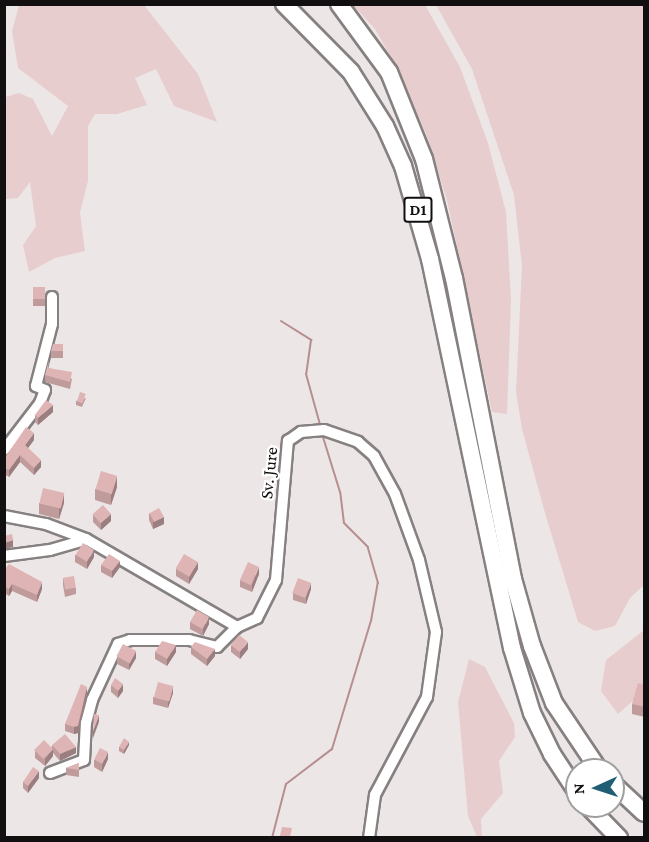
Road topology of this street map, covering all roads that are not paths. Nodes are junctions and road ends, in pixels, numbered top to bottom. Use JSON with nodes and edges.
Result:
{"nodes":[{"id":1,"x":284,"y":4,"type":"edge"},
{"id":2,"x":339,"y":4,"type":"edge"},
{"id":3,"x":52,"y":297,"type":"dead end"},
{"id":4,"x":4,"y":450,"type":"edge"},
{"id":5,"x":4,"y":516,"type":"edge"},
{"id":6,"x":86,"y":539,"type":"junction"},
{"id":7,"x":4,"y":556,"type":"edge"},
{"id":8,"x":237,"y":627,"type":"junction"},
{"id":9,"x":590,"y":758,"type":"edge"},
{"id":10,"x":50,"y":773,"type":"dead end"},
{"id":11,"x":565,"y":774,"type":"edge"},
{"id":12,"x":625,"y":796,"type":"edge"},
{"id":13,"x":638,"y":808,"type":"edge"},
{"id":14,"x":600,"y":818,"type":"edge"},
{"id":15,"x":369,"y":837,"type":"edge"},
{"id":16,"x":618,"y":837,"type":"edge"}],
"edges":[{"from":1,"to":11,"type":"highway","number":"D1"},
{"from":2,"to":9,"type":"highway","number":"D1"},
{"from":3,"to":4,"type":"street"},
{"from":5,"to":6,"type":"street"},
{"from":6,"to":7,"type":"street"},
{"from":6,"to":8,"type":"street"},
{"from":8,"to":10,"type":"street"},
{"from":8,"to":15,"type":"street","name":"Sv. Jure"},
{"from":12,"to":13,"type":"highway"},
{"from":14,"to":16,"type":"highway"}]}
